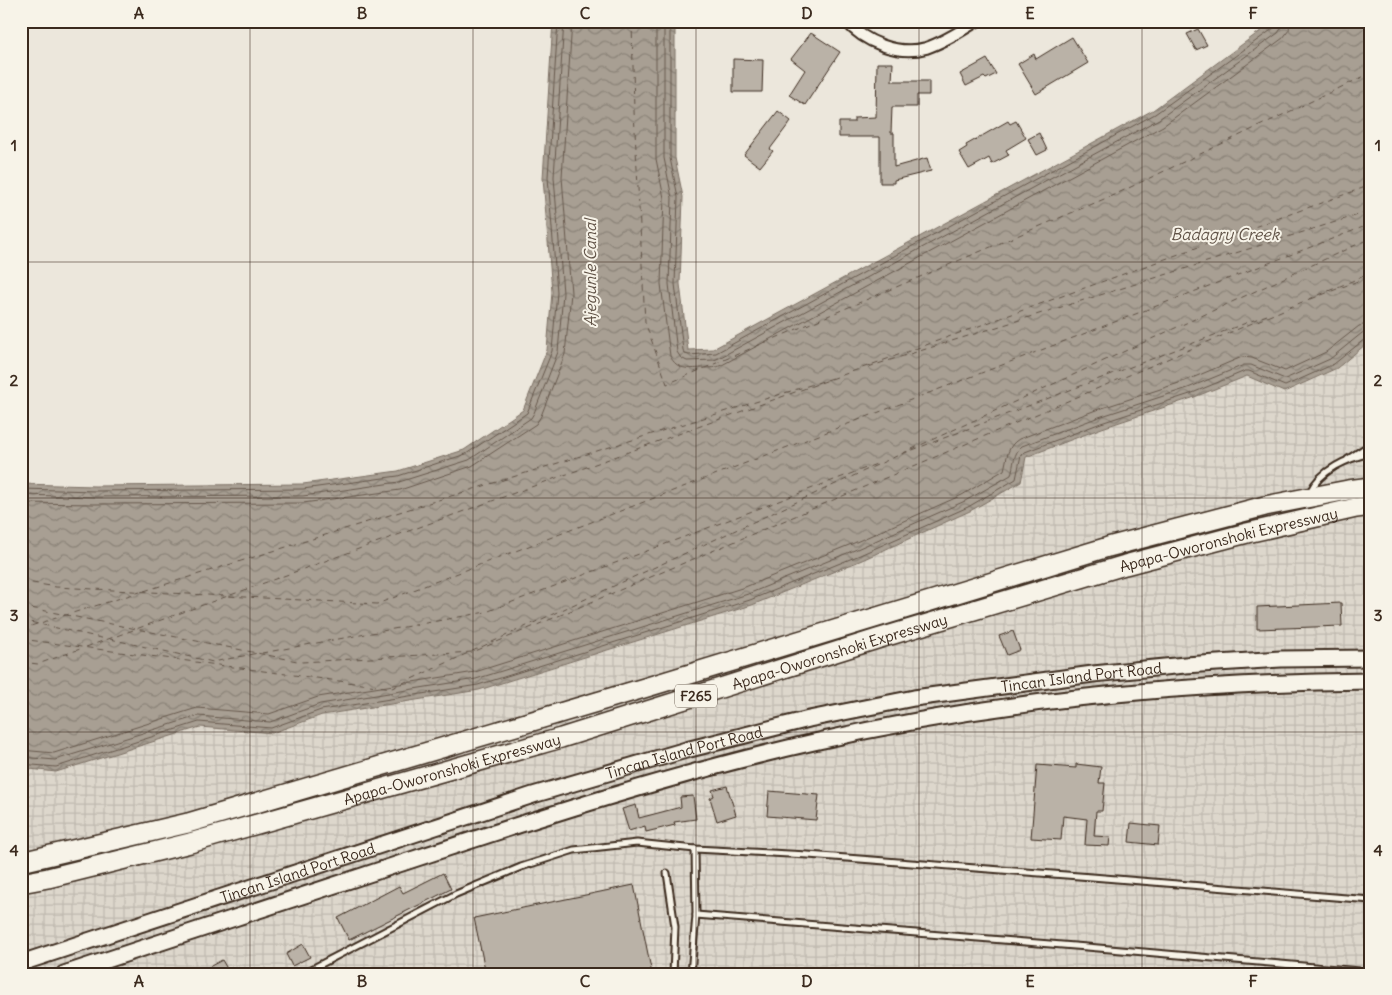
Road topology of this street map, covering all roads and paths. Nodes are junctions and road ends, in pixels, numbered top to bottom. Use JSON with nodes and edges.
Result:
{"nodes":[{"id":1,"x":846,"y":21,"type":"edge"},
{"id":2,"x":977,"y":21,"type":"edge"},
{"id":3,"x":1371,"y":444,"type":"edge"},
{"id":4,"x":1371,"y":453,"type":"edge"},
{"id":5,"x":1337,"y":465,"type":"junction"},
{"id":6,"x":1371,"y":487,"type":"edge"},
{"id":7,"x":1308,"y":498,"type":"junction"},
{"id":8,"x":1371,"y":506,"type":"edge"},
{"id":9,"x":1371,"y":658,"type":"edge"},
{"id":10,"x":1371,"y":681,"type":"edge"},
{"id":11,"x":695,"y":848,"type":"junction"},
{"id":12,"x":21,"y":862,"type":"edge"},
{"id":13,"x":667,"y":872,"type":"dead end"},
{"id":14,"x":21,"y":883,"type":"edge"},
{"id":15,"x":1371,"y":900,"type":"edge"},
{"id":16,"x":696,"y":915,"type":"junction"},
{"id":17,"x":21,"y":963,"type":"edge"},
{"id":18,"x":1371,"y":972,"type":"edge"},
{"id":19,"x":64,"y":974,"type":"edge"},
{"id":20,"x":302,"y":974,"type":"edge"},
{"id":21,"x":673,"y":974,"type":"edge"},
{"id":22,"x":691,"y":974,"type":"edge"}],
"edges":[{"from":1,"to":2,"type":"street"},
{"from":3,"to":5,"type":"lane"},
{"from":4,"to":5,"type":"lane"},
{"from":5,"to":7,"type":"lane"},
{"from":6,"to":7,"type":"highway","name":"Apapa-Oworonshoki Expressway","number":"F265"},
{"from":7,"to":12,"type":"highway","name":"Apapa-Oworonshoki Expressway","number":"F265"},
{"from":8,"to":14,"type":"highway","name":"Apapa-Oworonshoki Expressway","number":"F265"},
{"from":9,"to":17,"type":"street","name":"Tincan Island Port Road"},
{"from":10,"to":19,"type":"street","name":"Tincan Island Port Road"},
{"from":11,"to":15,"type":"lane"},
{"from":11,"to":16,"type":"lane"},
{"from":11,"to":20,"type":"lane"},
{"from":13,"to":21,"type":"lane"},
{"from":16,"to":18,"type":"lane"},
{"from":16,"to":22,"type":"lane"}]}
